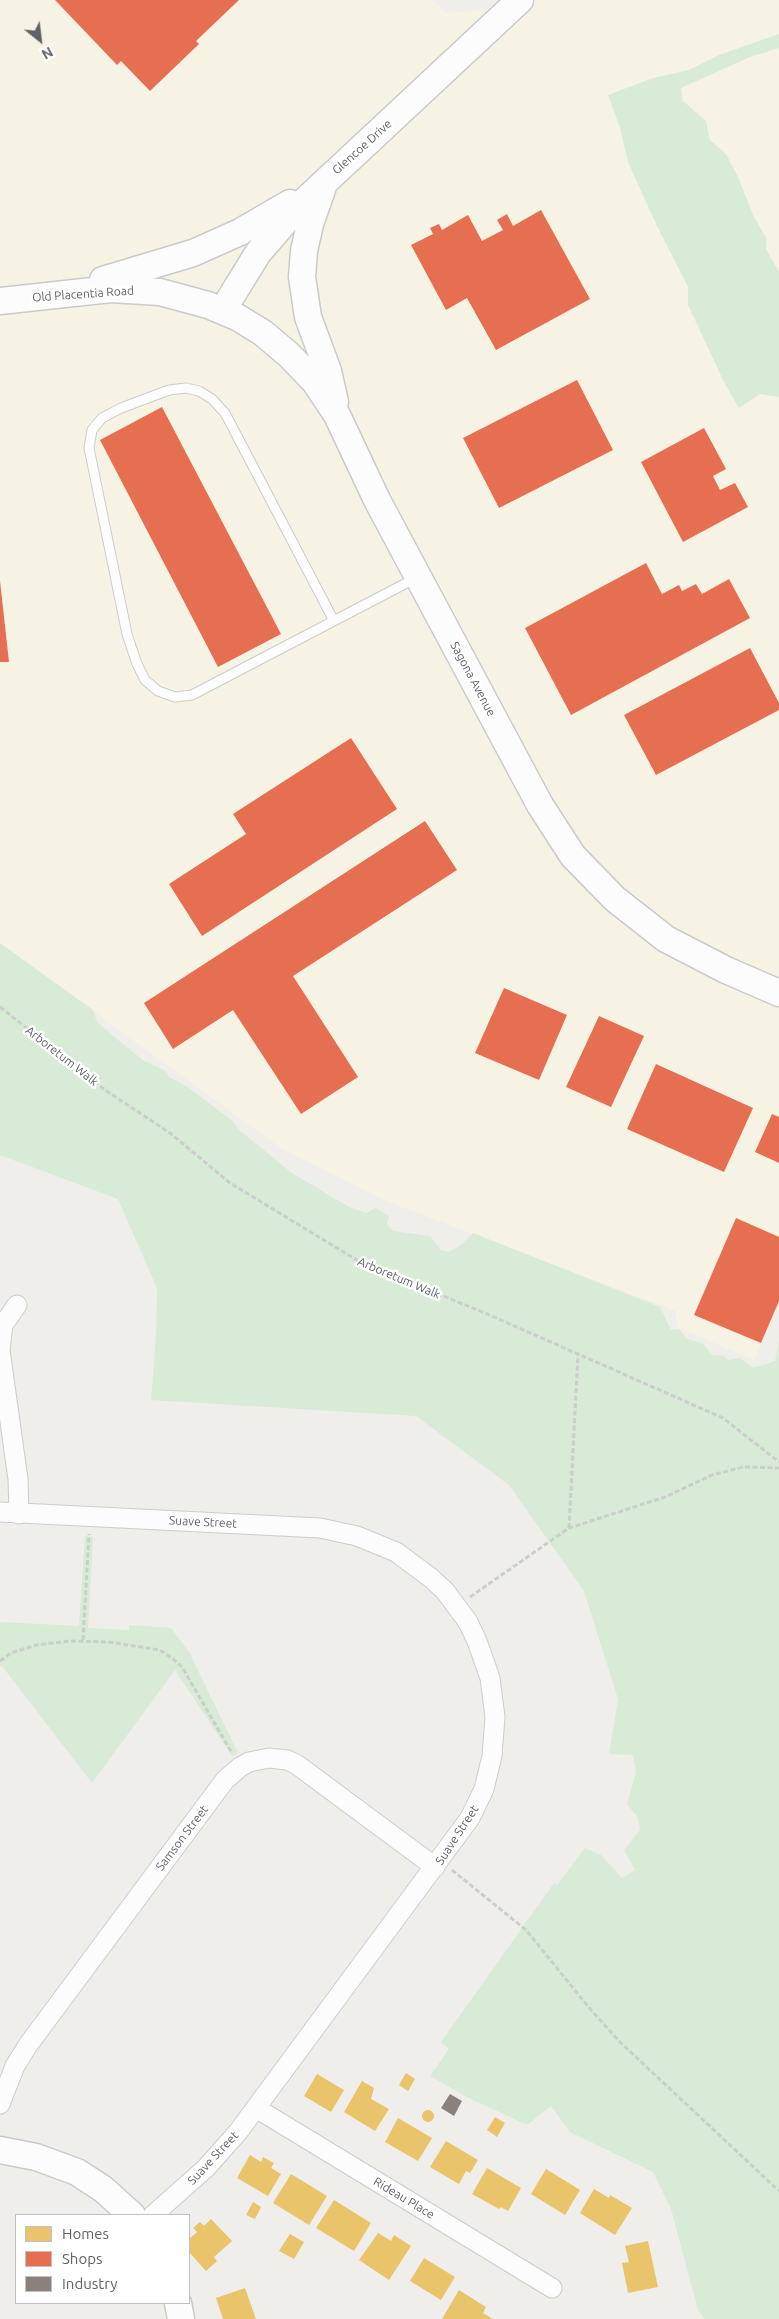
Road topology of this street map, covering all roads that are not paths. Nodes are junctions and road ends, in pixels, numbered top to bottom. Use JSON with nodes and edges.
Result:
{"nodes":[{"id":1,"x":520,"y":0,"type":"edge"},
{"id":2,"x":326,"y":179,"type":"junction"},
{"id":3,"x":70,"y":292,"type":"junction"},
{"id":4,"x":0,"y":301,"type":"edge"},
{"id":5,"x":222,"y":310,"type":"junction"},
{"id":6,"x":337,"y":415,"type":"junction"},
{"id":7,"x":418,"y":577,"type":"junction"},
{"id":8,"x":334,"y":621,"type":"junction"},
{"id":9,"x":779,"y":993,"type":"edge"},
{"id":10,"x":17,"y":1305,"type":"dead end"},
{"id":11,"x":0,"y":1512,"type":"edge"},
{"id":12,"x":19,"y":1514,"type":"junction"},
{"id":13,"x":437,"y":1864,"type":"junction"},
{"id":14,"x":0,"y":2104,"type":"edge"},
{"id":15,"x":256,"y":2108,"type":"junction"},
{"id":16,"x":0,"y":2150,"type":"edge"},
{"id":17,"x":131,"y":2214,"type":"edge"},
{"id":18,"x":154,"y":2214,"type":"edge"},
{"id":19,"x":552,"y":2288,"type":"dead end"},
{"id":20,"x":178,"y":2304,"type":"edge"},
{"id":21,"x":181,"y":2319,"type":"edge"}],
"edges":[{"from":1,"to":2,"type":"main road","name":"Glencoe Drive"},
{"from":2,"to":3,"type":"main road"},
{"from":2,"to":5,"type":"main road","name":"Glencoe Drive"},
{"from":2,"to":6,"type":"main road"},
{"from":3,"to":4,"type":"main road","name":"Old Placentia Road"},
{"from":3,"to":5,"type":"main road","name":"Old Placentia Road"},
{"from":5,"to":6,"type":"main road","name":"Sagona Avenue"},
{"from":6,"to":7,"type":"main road","name":"Sagona Avenue"},
{"from":7,"to":8,"type":"lane"},
{"from":7,"to":9,"type":"main road","name":"Sagona Avenue"},
{"from":8,"to":8,"type":"lane"},
{"from":10,"to":12,"type":"street"},
{"from":11,"to":12,"type":"street","name":"Suave Street"},
{"from":12,"to":13,"type":"street","name":"Suave Street"},
{"from":13,"to":14,"type":"street","name":"Samson Street"},
{"from":13,"to":15,"type":"street","name":"Suave Street"},
{"from":15,"to":18,"type":"street","name":"Suave Street"},
{"from":15,"to":19,"type":"street","name":"Rideau Place"},
{"from":16,"to":17,"type":"main road"},
{"from":20,"to":21,"type":"main road"}]}
